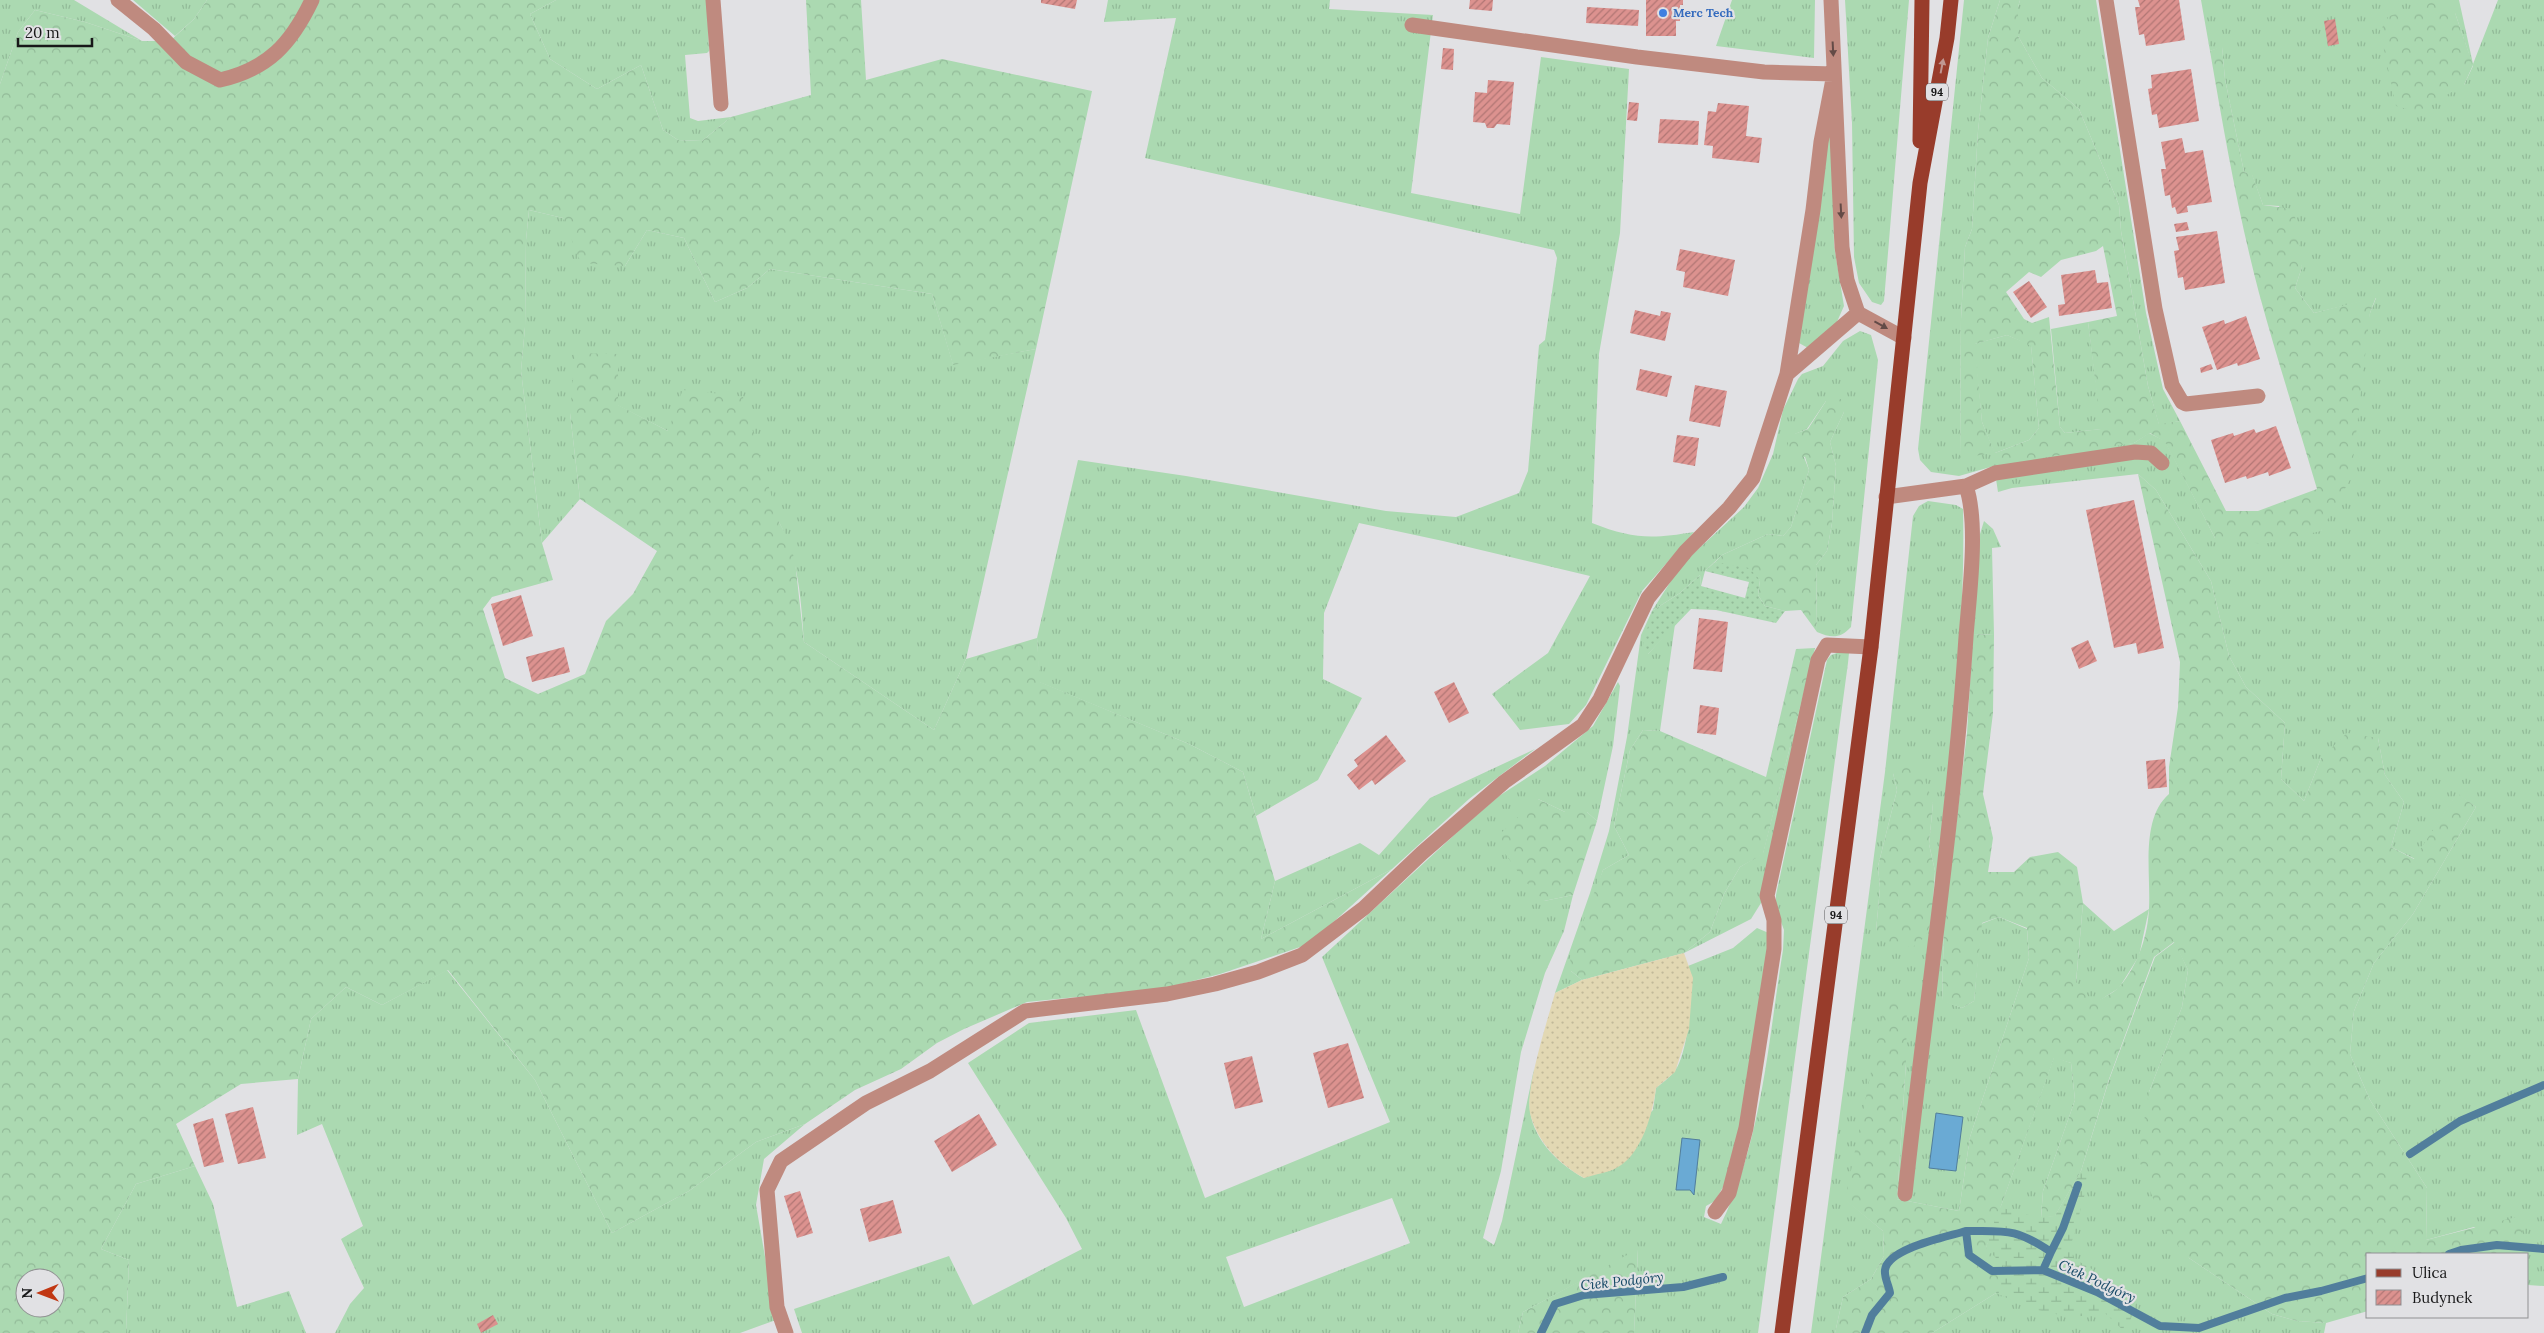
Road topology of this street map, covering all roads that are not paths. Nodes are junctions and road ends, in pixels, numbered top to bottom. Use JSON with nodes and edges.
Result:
{"nodes":[{"id":1,"x":118,"y":0,"type":"edge"},
{"id":2,"x":312,"y":0,"type":"edge"},
{"id":3,"x":713,"y":0,"type":"edge"},
{"id":4,"x":1831,"y":0,"type":"edge"},
{"id":5,"x":1922,"y":0,"type":"edge"},
{"id":6,"x":1951,"y":0,"type":"edge"},
{"id":7,"x":2106,"y":0,"type":"edge"},
{"id":8,"x":1412,"y":25,"type":"dead end"},
{"id":9,"x":1834,"y":74,"type":"junction"},
{"id":10,"x":721,"y":104,"type":"dead end"},
{"id":11,"x":1920,"y":183,"type":"junction"},
{"id":12,"x":1858,"y":313,"type":"junction"},
{"id":13,"x":1904,"y":338,"type":"junction"},
{"id":14,"x":1787,"y":374,"type":"junction"},
{"id":15,"x":2258,"y":396,"type":"dead end"},
{"id":16,"x":2162,"y":463,"type":"dead end"},
{"id":17,"x":1966,"y":486,"type":"junction"},
{"id":18,"x":1886,"y":497,"type":"junction"},
{"id":19,"x":1871,"y":647,"type":"junction"},
{"id":20,"x":1906,"y":1194,"type":"dead end"},
{"id":21,"x":1715,"y":1212,"type":"dead end"},
{"id":22,"x":786,"y":1333,"type":"edge"},
{"id":23,"x":1782,"y":1333,"type":"edge"}],
"edges":[{"from":1,"to":2,"type":"street"},
{"from":3,"to":10,"type":"street"},
{"from":4,"to":9,"type":"street","one_way":true},
{"from":5,"to":11,"type":"main road","number":"94"},
{"from":11,"to":6,"type":"main road","number":"94","one_way":true},
{"from":7,"to":15,"type":"street"},
{"from":8,"to":9,"type":"street"},
{"from":9,"to":12,"type":"street","one_way":true},
{"from":9,"to":14,"type":"street"},
{"from":11,"to":13,"type":"main road","number":"94"},
{"from":12,"to":13,"type":"street","one_way":true},
{"from":12,"to":14,"type":"street"},
{"from":13,"to":18,"type":"main road","number":"94"},
{"from":14,"to":22,"type":"street"},
{"from":16,"to":17,"type":"street"},
{"from":17,"to":18,"type":"street"},
{"from":17,"to":20,"type":"street"},
{"from":18,"to":19,"type":"main road","number":"94"},
{"from":19,"to":21,"type":"street"},
{"from":19,"to":23,"type":"main road","number":"94"}]}
